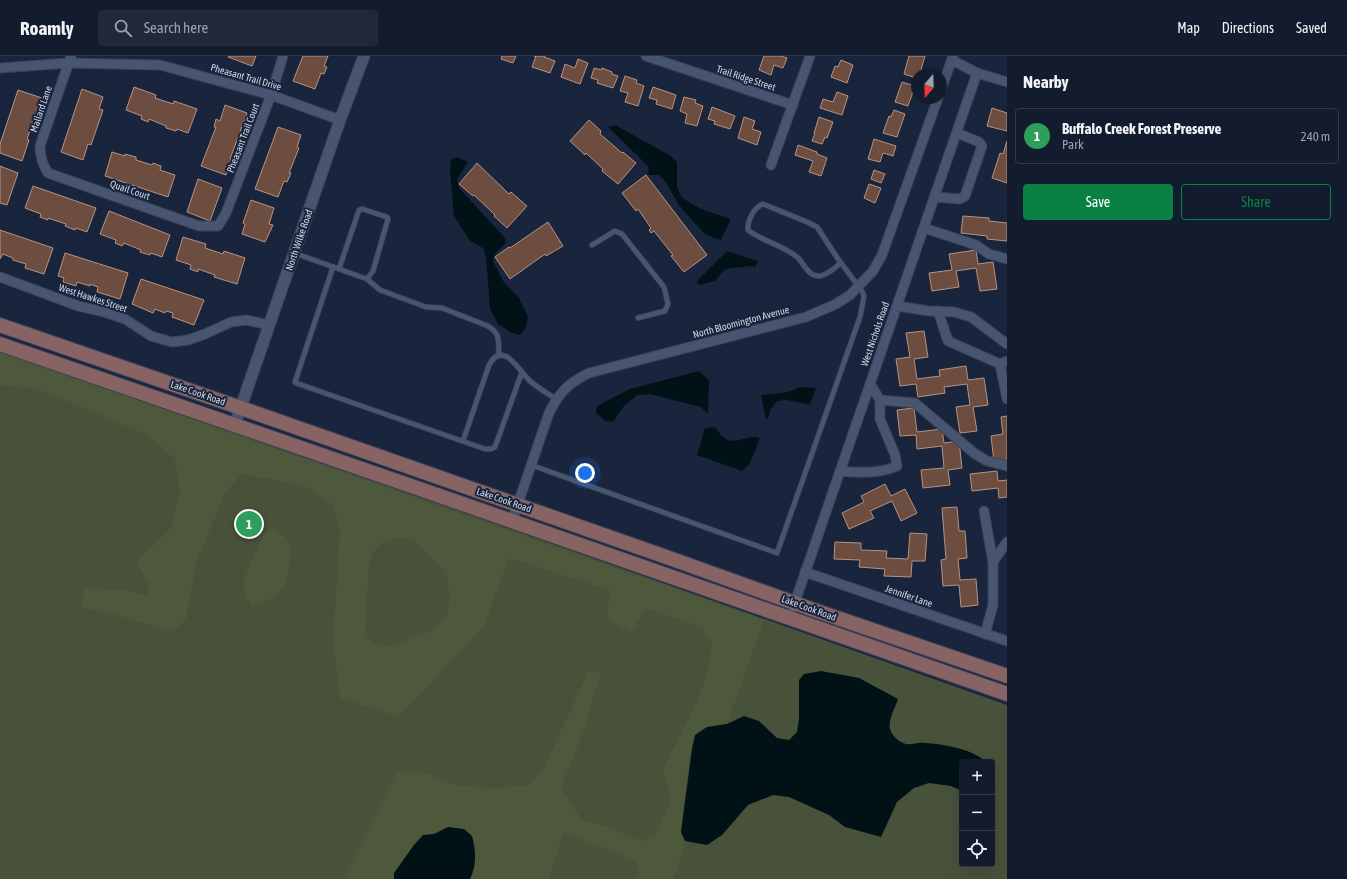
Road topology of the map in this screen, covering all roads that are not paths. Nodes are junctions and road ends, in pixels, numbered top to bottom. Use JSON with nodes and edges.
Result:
{"nodes":[{"id":1,"x":283,"y":56,"type":"edge"},
{"id":2,"x":364,"y":56,"type":"edge"},
{"id":3,"x":646,"y":56,"type":"edge"},
{"id":4,"x":810,"y":56,"type":"edge"},
{"id":5,"x":952,"y":58,"type":"edge"},
{"id":6,"x":69,"y":59,"type":"edge"},
{"id":7,"x":669,"y":60,"type":"edge"},
{"id":8,"x":0,"y":68,"type":"edge"},
{"id":9,"x":947,"y":73,"type":"edge"},
{"id":10,"x":977,"y":73,"type":"junction"},
{"id":11,"x":1007,"y":82,"type":"edge"},
{"id":12,"x":272,"y":95,"type":"junction"},
{"id":13,"x":936,"y":104,"type":"edge"},
{"id":14,"x":793,"y":105,"type":"junction"},
{"id":15,"x":340,"y":120,"type":"junction"},
{"id":16,"x":956,"y":133,"type":"junction"},
{"id":17,"x":42,"y":163,"type":"joint"},
{"id":18,"x":771,"y":165,"type":"dead end"},
{"id":19,"x":934,"y":197,"type":"junction"},
{"id":20,"x":218,"y":226,"type":"joint"},
{"id":21,"x":924,"y":228,"type":"junction"},
{"id":22,"x":592,"y":245,"type":"dead end"},
{"id":23,"x":294,"y":253,"type":"junction"},
{"id":24,"x":1007,"y":259,"type":"edge"},
{"id":25,"x":840,"y":263,"type":"junction"},
{"id":26,"x":333,"y":267,"type":"junction"},
{"id":27,"x":340,"y":269,"type":"junction"},
{"id":28,"x":0,"y":277,"type":"edge"},
{"id":29,"x":367,"y":279,"type":"junction"},
{"id":30,"x":859,"y":287,"type":"junction"},
{"id":31,"x":897,"y":306,"type":"junction"},
{"id":32,"x":938,"y":311,"type":"junction"},
{"id":33,"x":638,"y":318,"type":"dead end"},
{"id":34,"x":0,"y":325,"type":"edge"},
{"id":35,"x":269,"y":325,"type":"junction"},
{"id":36,"x":0,"y":344,"type":"edge"},
{"id":37,"x":1007,"y":344,"type":"edge"},
{"id":38,"x":498,"y":355,"type":"junction"},
{"id":39,"x":1004,"y":362,"type":"edge"},
{"id":40,"x":522,"y":372,"type":"junction"},
{"id":41,"x":870,"y":384,"type":"junction"},
{"id":42,"x":556,"y":399,"type":"junction"},
{"id":43,"x":1007,"y":399,"type":"edge"},
{"id":44,"x":880,"y":400,"type":"junction"},
{"id":45,"x":241,"y":408,"type":"junction"},
{"id":46,"x":235,"y":424,"type":"junction"},
{"id":47,"x":463,"y":441,"type":"junction"},
{"id":48,"x":532,"y":465,"type":"junction"},
{"id":49,"x":1007,"y":466,"type":"edge"},
{"id":50,"x":840,"y":471,"type":"junction"},
{"id":51,"x":518,"y":505,"type":"junction"},
{"id":52,"x":984,"y":511,"type":"dead end"},
{"id":53,"x":512,"y":521,"type":"junction"},
{"id":54,"x":1007,"y":542,"type":"edge"},
{"id":55,"x":993,"y":562,"type":"junction"},
{"id":56,"x":805,"y":572,"type":"junction"},
{"id":57,"x":794,"y":603,"type":"junction"},
{"id":58,"x":790,"y":618,"type":"junction"},
{"id":59,"x":985,"y":634,"type":"junction"},
{"id":60,"x":1007,"y":641,"type":"edge"},
{"id":61,"x":1007,"y":676,"type":"edge"},
{"id":62,"x":1007,"y":694,"type":"edge"}],
"edges":[{"from":1,"to":12,"type":"street","name":"Pheasant Trail Court"},
{"from":2,"to":15,"type":"street","name":"North Wilke Road"},
{"from":3,"to":7,"type":"street","name":"Trail Ridge Street"},
{"from":4,"to":14,"type":"street"},
{"from":5,"to":9,"type":"street"},
{"from":5,"to":10,"type":"street"},
{"from":6,"to":8,"type":"street","name":"Pheasant Trail Drive"},
{"from":6,"to":12,"type":"street","name":"Pheasant Trail Drive"},
{"from":6,"to":17,"type":"street","name":"Mallard Lane"},
{"from":7,"to":14,"type":"street","name":"Trail Ridge Street"},
{"from":10,"to":11,"type":"street"},
{"from":10,"to":16,"type":"street","name":"West Nichols Road"},
{"from":12,"to":15,"type":"street","name":"Pheasant Trail Drive"},
{"from":12,"to":20,"type":"street","name":"Pheasant Trail Court"},
{"from":13,"to":30,"type":"street","name":"North Bloomington Avenue"},
{"from":14,"to":18,"type":"street"},
{"from":15,"to":23,"type":"street","name":"North Wilke Road"},
{"from":16,"to":19,"type":"street","name":"West Nichols Road"},
{"from":16,"to":19,"type":"street"},
{"from":17,"to":20,"type":"street","name":"Quail Court"},
{"from":19,"to":21,"type":"street","name":"West Nichols Road"},
{"from":21,"to":24,"type":"street"},
{"from":21,"to":31,"type":"street","name":"West Nichols Road"},
{"from":22,"to":33,"type":"lane"},
{"from":23,"to":26,"type":"lane"},
{"from":23,"to":35,"type":"street","name":"North Wilke Road"},
{"from":25,"to":25,"type":"lane"},
{"from":25,"to":30,"type":"lane"},
{"from":26,"to":27,"type":"lane"},
{"from":26,"to":47,"type":"lane"},
{"from":27,"to":29,"type":"lane"},
{"from":27,"to":29,"type":"lane"},
{"from":28,"to":35,"type":"street","name":"West Hawkes Street"},
{"from":29,"to":38,"type":"lane"},
{"from":30,"to":42,"type":"street","name":"North Bloomington Avenue"},
{"from":30,"to":48,"type":"lane"},
{"from":31,"to":32,"type":"street"},
{"from":31,"to":41,"type":"street","name":"West Nichols Road"},
{"from":32,"to":37,"type":"street"},
{"from":32,"to":39,"type":"street"},
{"from":34,"to":45,"type":"main road","name":"Lake Cook Road"},
{"from":35,"to":45,"type":"street","name":"North Wilke Road"},
{"from":36,"to":46,"type":"main road","name":"Lake Cook Road"},
{"from":38,"to":40,"type":"lane"},
{"from":38,"to":47,"type":"lane"},
{"from":39,"to":43,"type":"street"},
{"from":40,"to":42,"type":"lane"},
{"from":40,"to":47,"type":"lane"},
{"from":41,"to":44,"type":"street"},
{"from":41,"to":50,"type":"street","name":"West Nichols Road"},
{"from":42,"to":48,"type":"street","name":"North Bloomington Avenue"},
{"from":44,"to":49,"type":"street"},
{"from":44,"to":50,"type":"street"},
{"from":45,"to":46,"type":"street","name":"North Wilke Road"},
{"from":45,"to":51,"type":"main road","name":"Lake Cook Road"},
{"from":46,"to":53,"type":"main road","name":"Lake Cook Road"},
{"from":48,"to":51,"type":"street","name":"North Bloomington Avenue"},
{"from":50,"to":56,"type":"street","name":"West Nichols Road"},
{"from":51,"to":53,"type":"street","name":"North Bloomington Avenue"},
{"from":51,"to":57,"type":"main road","name":"Lake Cook Road"},
{"from":52,"to":55,"type":"street"},
{"from":53,"to":58,"type":"main road","name":"Lake Cook Road"},
{"from":54,"to":55,"type":"street"},
{"from":55,"to":59,"type":"street"},
{"from":56,"to":57,"type":"street","name":"West Nichols Road"},
{"from":56,"to":59,"type":"street","name":"Jennifer Lane"},
{"from":57,"to":58,"type":"street","name":"West Nichols Road"},
{"from":57,"to":61,"type":"main road","name":"Lake Cook Road"},
{"from":58,"to":62,"type":"main road","name":"Lake Cook Road"},
{"from":59,"to":60,"type":"street","name":"Jennifer Lane"}]}
